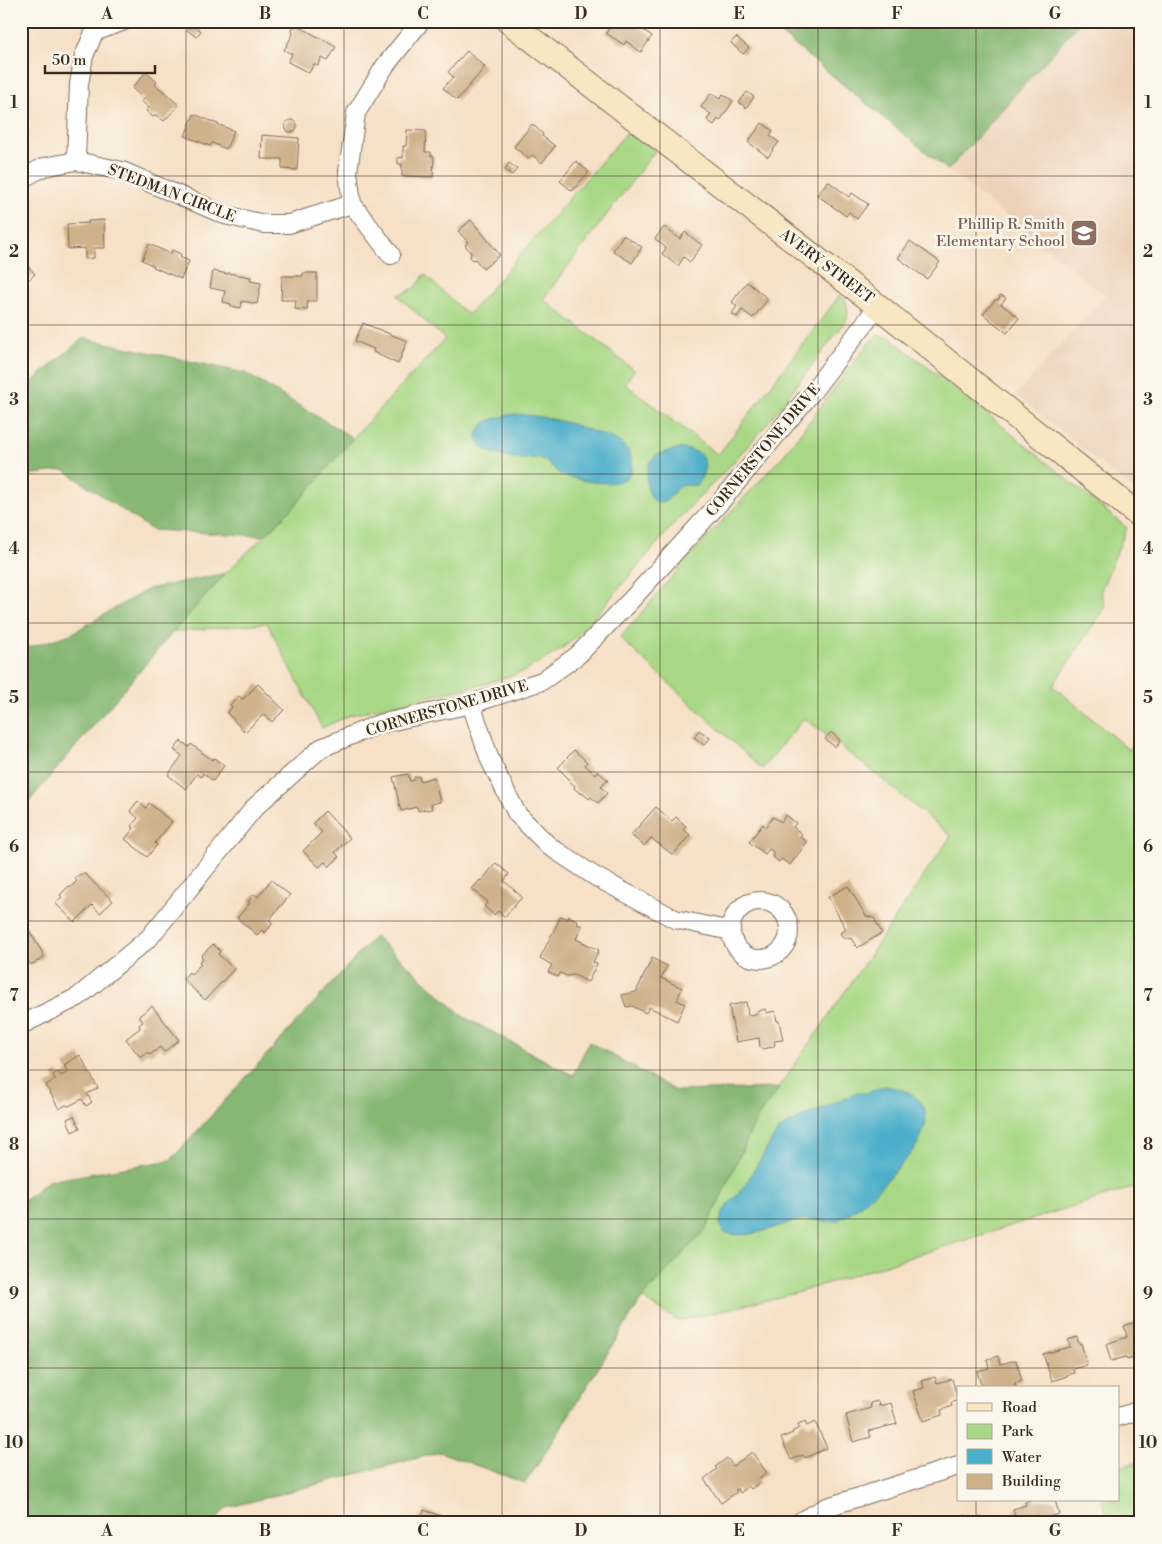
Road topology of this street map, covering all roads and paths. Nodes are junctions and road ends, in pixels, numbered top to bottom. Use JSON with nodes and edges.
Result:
{"nodes":[{"id":1,"x":124,"y":21,"type":"edge"},
{"id":2,"x":421,"y":21,"type":"edge"},
{"id":3,"x":508,"y":21,"type":"edge"},
{"id":4,"x":96,"y":27,"type":"edge"},
{"id":5,"x":76,"y":161,"type":"junction"},
{"id":6,"x":21,"y":179,"type":"edge"},
{"id":7,"x":352,"y":204,"type":"junction"},
{"id":8,"x":391,"y":255,"type":"dead end"},
{"id":9,"x":878,"y":306,"type":"junction"},
{"id":10,"x":1141,"y":516,"type":"edge"},
{"id":11,"x":471,"y":704,"type":"junction"},
{"id":12,"x":731,"y":931,"type":"dead end"},
{"id":13,"x":21,"y":1025,"type":"edge"},
{"id":14,"x":1141,"y":1410,"type":"edge"},
{"id":15,"x":1120,"y":1416,"type":"edge"},
{"id":16,"x":957,"y":1466,"type":"edge"},
{"id":17,"x":798,"y":1523,"type":"edge"}],
"edges":[{"from":1,"to":4,"type":"street"},
{"from":2,"to":7,"type":"street"},
{"from":3,"to":9,"type":"main road","name":"AVERY STREET"},
{"from":4,"to":5,"type":"street"},
{"from":5,"to":6,"type":"street","name":"STEDMAN CIRCLE"},
{"from":5,"to":7,"type":"street","name":"STEDMAN CIRCLE"},
{"from":7,"to":8,"type":"street"},
{"from":9,"to":10,"type":"main road","name":"AVERY STREET"},
{"from":9,"to":11,"type":"street","name":"CORNERSTONE DRIVE"},
{"from":11,"to":12,"type":"street"},
{"from":11,"to":13,"type":"street","name":"CORNERSTONE DRIVE"},
{"from":14,"to":15,"type":"street"},
{"from":16,"to":17,"type":"street"}]}
